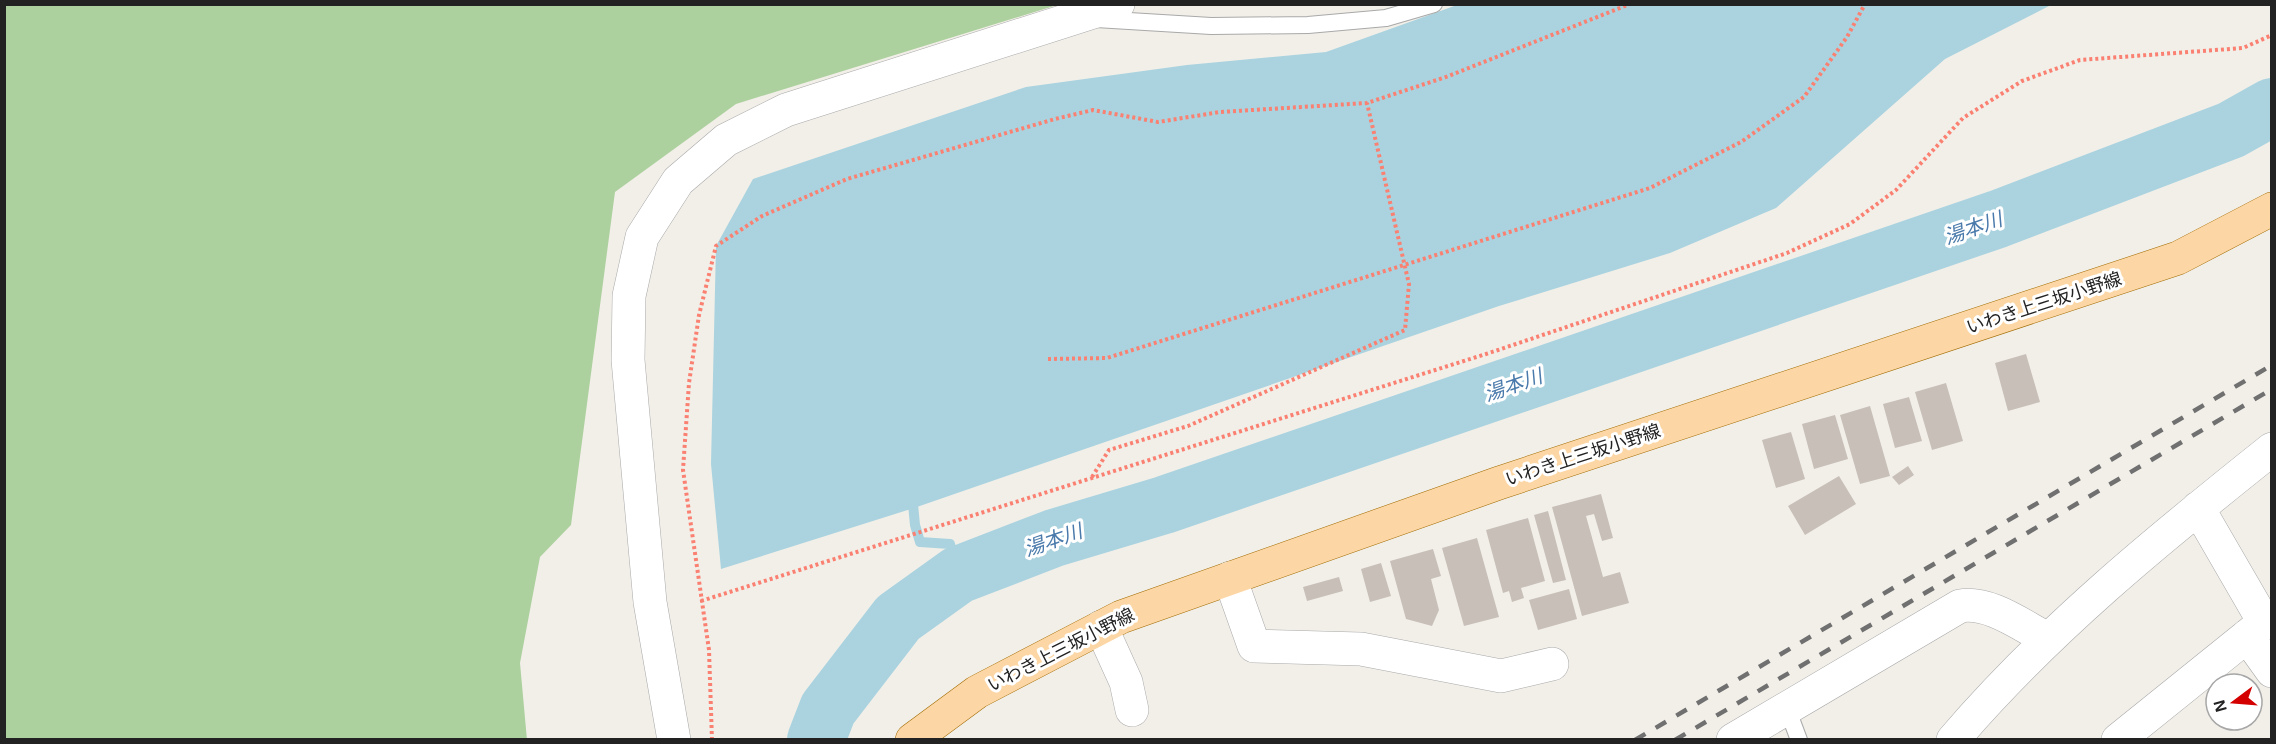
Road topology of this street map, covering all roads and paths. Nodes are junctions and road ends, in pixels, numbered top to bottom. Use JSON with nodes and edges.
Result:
{"nodes":[{"id":1,"x":1118,"y":4,"type":"edge"},
{"id":2,"x":1434,"y":4,"type":"edge"},
{"id":3,"x":1630,"y":4,"type":"edge"},
{"id":4,"x":1865,"y":4,"type":"edge"},
{"id":5,"x":1077,"y":17,"type":"junction"},
{"id":6,"x":2271,"y":35,"type":"edge"},
{"id":7,"x":1367,"y":103,"type":"junction"},
{"id":8,"x":2271,"y":209,"type":"edge"},
{"id":9,"x":1405,"y":263,"type":"junction"},
{"id":10,"x":1048,"y":359,"type":"dead end"},
{"id":11,"x":2271,"y":449,"type":"edge"},
{"id":12,"x":1092,"y":478,"type":"junction"},
{"id":13,"x":2198,"y":508,"type":"junction"},
{"id":14,"x":1230,"y":578,"type":"junction"},
{"id":15,"x":701,"y":601,"type":"junction"},
{"id":16,"x":2261,"y":624,"type":"edge"},
{"id":17,"x":1101,"y":627,"type":"junction"},
{"id":18,"x":2048,"y":639,"type":"junction"},
{"id":19,"x":1552,"y":664,"type":"dead end"},
{"id":20,"x":2271,"y":671,"type":"edge"},
{"id":21,"x":1786,"y":708,"type":"junction"},
{"id":22,"x":1132,"y":710,"type":"dead end"},
{"id":23,"x":926,"y":735,"type":"edge"},
{"id":24,"x":674,"y":740,"type":"edge"},
{"id":25,"x":712,"y":740,"type":"edge"},
{"id":26,"x":1733,"y":740,"type":"edge"},
{"id":27,"x":1799,"y":740,"type":"edge"},
{"id":28,"x":1953,"y":740,"type":"edge"},
{"id":29,"x":2118,"y":740,"type":"edge"}],
"edges":[{"from":1,"to":5,"type":"street"},
{"from":2,"to":5,"type":"lane"},
{"from":3,"to":7,"type":"path"},
{"from":4,"to":9,"type":"path"},
{"from":5,"to":24,"type":"street"},
{"from":6,"to":12,"type":"path"},
{"from":7,"to":9,"type":"path"},
{"from":7,"to":15,"type":"path"},
{"from":8,"to":14,"type":"main road","name":"いわき上三坂小野線"},
{"from":9,"to":10,"type":"path"},
{"from":9,"to":12,"type":"path"},
{"from":11,"to":13,"type":"street"},
{"from":12,"to":15,"type":"path"},
{"from":13,"to":16,"type":"street"},
{"from":13,"to":18,"type":"street"},
{"from":14,"to":17,"type":"main road","name":"いわき上三坂小野線"},
{"from":14,"to":19,"type":"street"},
{"from":15,"to":25,"type":"path"},
{"from":16,"to":20,"type":"street"},
{"from":16,"to":29,"type":"street"},
{"from":17,"to":22,"type":"street"},
{"from":17,"to":23,"type":"main road","name":"いわき上三坂小野線"},
{"from":18,"to":21,"type":"street"},
{"from":18,"to":28,"type":"street"},
{"from":21,"to":26,"type":"street"},
{"from":21,"to":27,"type":"lane"}]}
